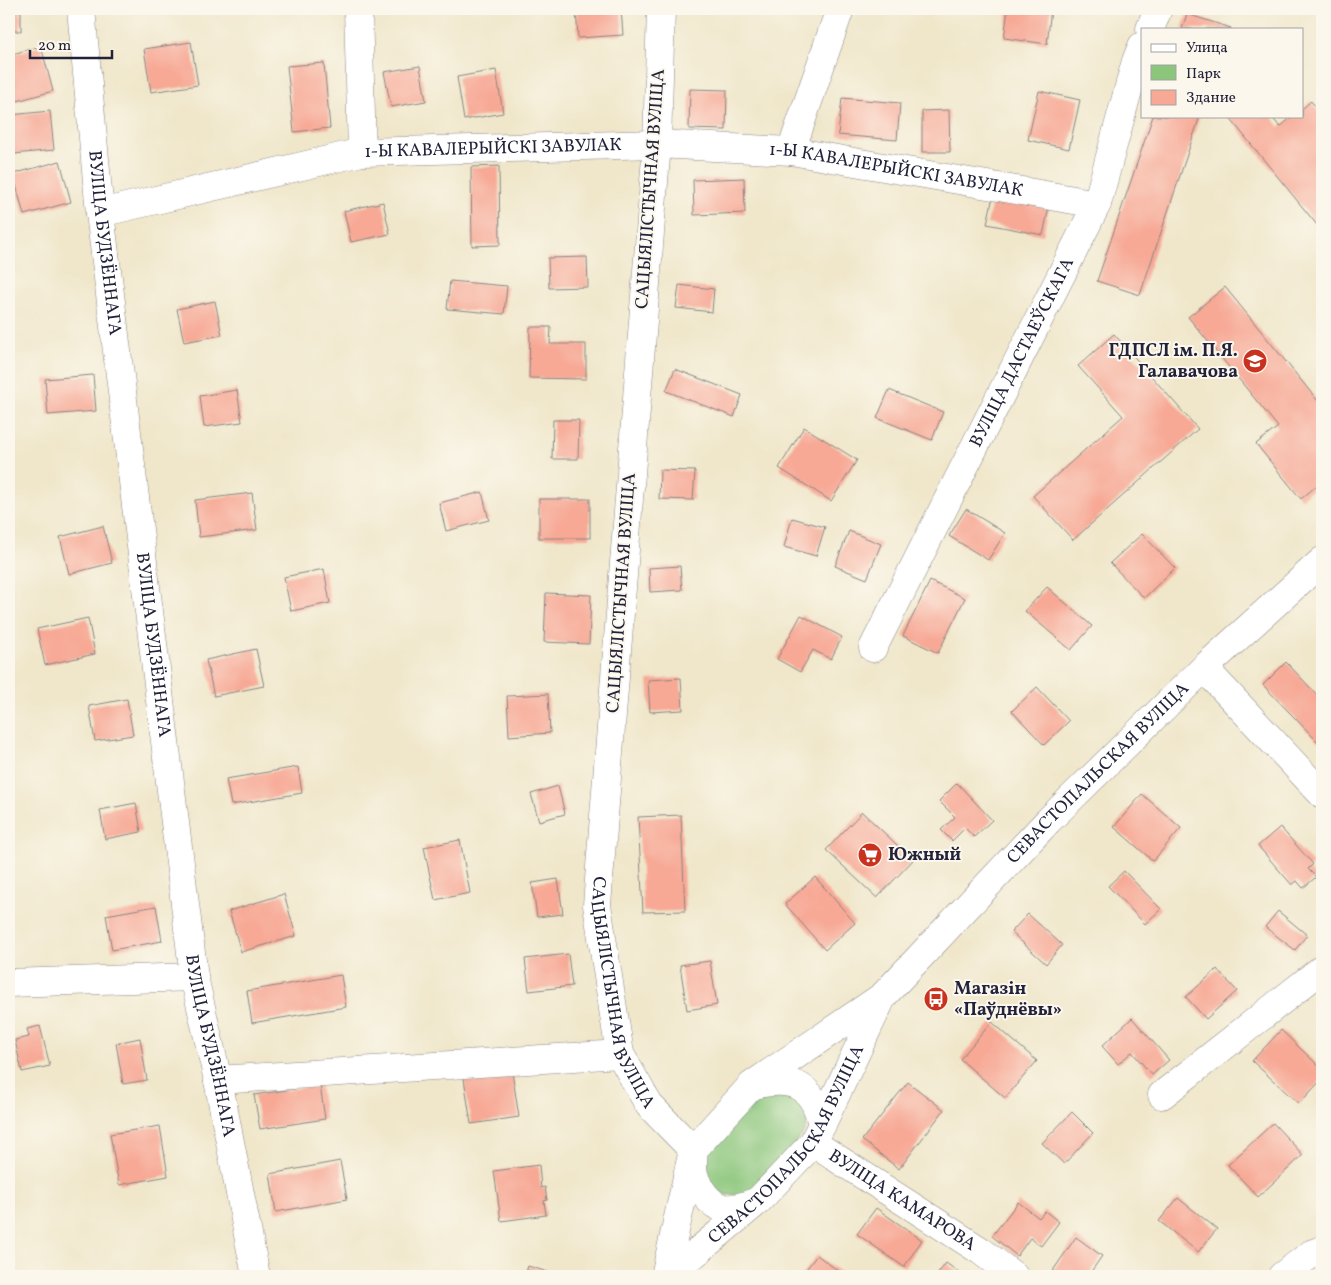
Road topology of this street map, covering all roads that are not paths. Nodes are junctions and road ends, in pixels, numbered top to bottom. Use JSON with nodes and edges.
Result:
{"nodes":[{"id":1,"x":81,"y":9,"type":"edge"},
{"id":2,"x":358,"y":9,"type":"edge"},
{"id":3,"x":661,"y":9,"type":"edge"},
{"id":4,"x":840,"y":9,"type":"edge"},
{"id":5,"x":1158,"y":9,"type":"edge"},
{"id":6,"x":1150,"y":28,"type":"edge"},
{"id":7,"x":1141,"y":48,"type":"edge"},
{"id":8,"x":657,"y":144,"type":"junction"},
{"id":9,"x":791,"y":151,"type":"junction"},
{"id":10,"x":362,"y":152,"type":"junction"},
{"id":11,"x":1097,"y":204,"type":"junction"},
{"id":12,"x":100,"y":213,"type":"junction"},
{"id":13,"x":1322,"y":561,"type":"edge"},
{"id":14,"x":874,"y":648,"type":"dead end"},
{"id":15,"x":1204,"y":668,"type":"junction"},
{"id":16,"x":1322,"y":794,"type":"edge"},
{"id":17,"x":1322,"y":969,"type":"edge"},
{"id":18,"x":194,"y":977,"type":"junction"},
{"id":19,"x":9,"y":983,"type":"edge"},
{"id":20,"x":883,"y":996,"type":"junction"},
{"id":21,"x":620,"y":1054,"type":"junction"},
{"id":22,"x":218,"y":1080,"type":"junction"},
{"id":23,"x":752,"y":1085,"type":"junction"},
{"id":24,"x":1162,"y":1095,"type":"dead end"},
{"id":25,"x":817,"y":1134,"type":"junction"},
{"id":26,"x":693,"y":1150,"type":"junction"},
{"id":27,"x":758,"y":1201,"type":"junction"},
{"id":28,"x":1322,"y":1250,"type":"edge"},
{"id":29,"x":256,"y":1276,"type":"edge"},
{"id":30,"x":667,"y":1276,"type":"edge"},
{"id":31,"x":1014,"y":1276,"type":"edge"},
{"id":32,"x":1282,"y":1276,"type":"edge"}],
"edges":[{"from":1,"to":12,"type":"street","name":"ВУЛІЦА БУДЗЁННАГА"},
{"from":2,"to":10,"type":"street"},
{"from":3,"to":8,"type":"street","name":"САЦЫЯЛІСТЫЧНАЯ ВУЛІЦА"},
{"from":4,"to":9,"type":"street"},
{"from":5,"to":6,"type":"street"},
{"from":7,"to":11,"type":"street","name":"ВУЛІЦА ДАСТАЕЎСКАГА"},
{"from":8,"to":9,"type":"street","name":"1-Ы КАВАЛЕРЫЙСКІ ЗАВУЛАК"},
{"from":8,"to":10,"type":"street","name":"1-Ы КАВАЛЕРЫЙСКІ ЗАВУЛАК"},
{"from":8,"to":21,"type":"street","name":"САЦЫЯЛІСТЫЧНАЯ ВУЛІЦА"},
{"from":9,"to":11,"type":"street","name":"1-Ы КАВАЛЕРЫЙСКІ ЗАВУЛАК"},
{"from":10,"to":12,"type":"street","name":"1-Ы КАВАЛЕРЫЙСКІ ЗАВУЛАК"},
{"from":11,"to":14,"type":"street","name":"ВУЛІЦА ДАСТАЕЎСКАГА"},
{"from":12,"to":18,"type":"street","name":"ВУЛІЦА БУДЗЁННАГА"},
{"from":13,"to":15,"type":"street","name":"СЕВАСТОПАЛЬСКАЯ ВУЛІЦА"},
{"from":15,"to":16,"type":"street"},
{"from":15,"to":20,"type":"street","name":"СЕВАСТОПАЛЬСКАЯ ВУЛІЦА"},
{"from":17,"to":24,"type":"street"},
{"from":18,"to":19,"type":"street"},
{"from":18,"to":22,"type":"street","name":"ВУЛІЦА БУДЗЁННАГА"},
{"from":20,"to":23,"type":"street","name":"СЕВАСТОПАЛЬСКАЯ ВУЛІЦА"},
{"from":20,"to":25,"type":"street","name":"СЕВАСТОПАЛЬСКАЯ ВУЛІЦА"},
{"from":21,"to":22,"type":"street"},
{"from":21,"to":26,"type":"street","name":"САЦЫЯЛІСТЫЧНАЯ ВУЛІЦА"},
{"from":22,"to":29,"type":"street","name":"ВУЛІЦА БУДЗЁННАГА"},
{"from":23,"to":25,"type":"street"},
{"from":23,"to":26,"type":"street","name":"СЕВАСТОПАЛЬСКАЯ ВУЛІЦА"},
{"from":25,"to":27,"type":"street","name":"СЕВАСТОПАЛЬСКАЯ ВУЛІЦА"},
{"from":25,"to":31,"type":"street","name":"ВУЛІЦА КАМАРОВА"},
{"from":26,"to":27,"type":"street"},
{"from":26,"to":30,"type":"street","name":"СЕВАСТОПАЛЬСКАЯ ВУЛІЦА"},
{"from":27,"to":30,"type":"street","name":"СЕВАСТОПАЛЬСКАЯ ВУЛІЦА"},
{"from":28,"to":32,"type":"street"}]}
